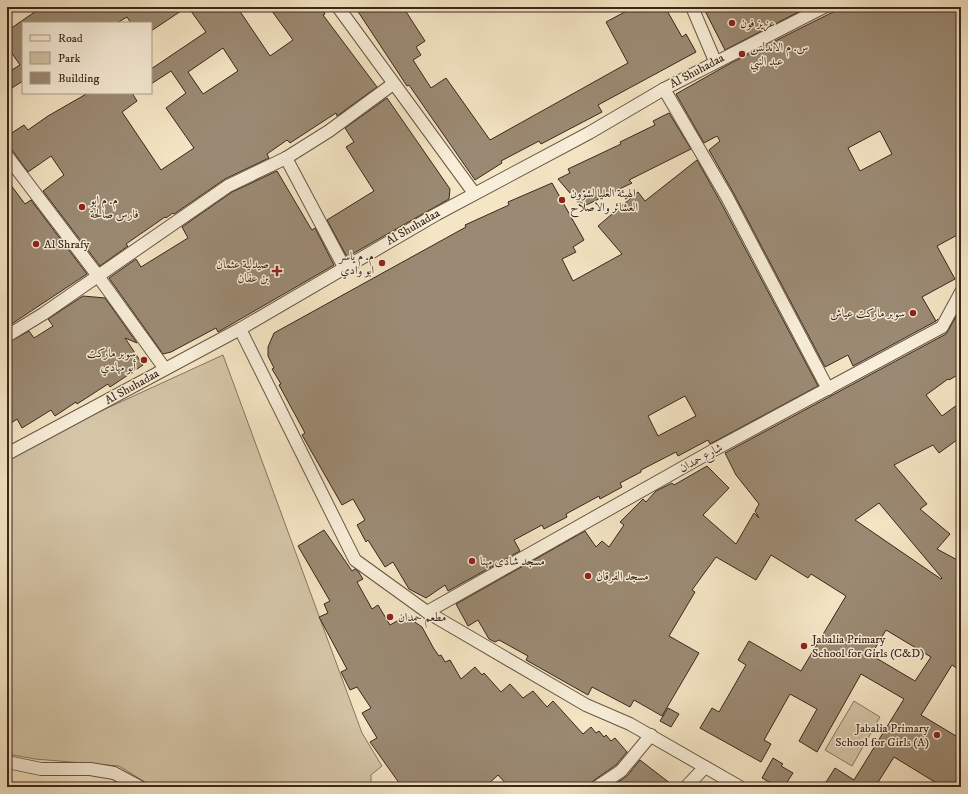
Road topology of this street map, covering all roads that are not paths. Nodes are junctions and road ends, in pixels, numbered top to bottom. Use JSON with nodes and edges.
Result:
{"nodes":[{"id":1,"x":338,"y":7,"type":"edge"},
{"id":2,"x":692,"y":7,"type":"edge"},
{"id":3,"x":824,"y":7,"type":"edge"},
{"id":4,"x":715,"y":61,"type":"junction"},
{"id":5,"x":393,"y":84,"type":"junction"},
{"id":6,"x":664,"y":89,"type":"junction"},
{"id":7,"x":7,"y":156,"type":"edge"},
{"id":8,"x":286,"y":158,"type":"junction"},
{"id":9,"x":474,"y":193,"type":"junction"},
{"id":10,"x":344,"y":267,"type":"junction"},
{"id":11,"x":98,"y":276,"type":"junction"},
{"id":12,"x":961,"y":292,"type":"edge"},
{"id":13,"x":240,"y":329,"type":"junction"},
{"id":14,"x":7,"y":336,"type":"edge"},
{"id":15,"x":166,"y":369,"type":"junction"},
{"id":16,"x":828,"y":390,"type":"junction"},
{"id":17,"x":7,"y":454,"type":"edge"},
{"id":18,"x":427,"y":612,"type":"junction"},
{"id":19,"x":651,"y":735,"type":"junction"},
{"id":20,"x":7,"y":762,"type":"edge"},
{"id":21,"x":705,"y":767,"type":"junction"},
{"id":22,"x":140,"y":787,"type":"edge"},
{"id":23,"x":597,"y":787,"type":"edge"},
{"id":24,"x":686,"y":787,"type":"edge"},
{"id":25,"x":740,"y":787,"type":"edge"}],
"edges":[{"from":1,"to":5,"type":"street"},
{"from":2,"to":4,"type":"street"},
{"from":3,"to":4,"type":"street","name":"Al Shuhadaa"},
{"from":4,"to":6,"type":"street","name":"Al Shuhadaa"},
{"from":5,"to":8,"type":"street"},
{"from":5,"to":9,"type":"street"},
{"from":6,"to":9,"type":"street","name":"Al Shuhadaa"},
{"from":6,"to":16,"type":"street"},
{"from":7,"to":11,"type":"street"},
{"from":8,"to":10,"type":"street"},
{"from":8,"to":11,"type":"street"},
{"from":9,"to":10,"type":"street","name":"Al Shuhadaa"},
{"from":10,"to":13,"type":"street","name":"Al Shuhadaa"},
{"from":11,"to":14,"type":"street"},
{"from":11,"to":15,"type":"street"},
{"from":12,"to":16,"type":"street","name":"شارع حمدان"},
{"from":13,"to":15,"type":"street","name":"Al Shuhadaa"},
{"from":13,"to":18,"type":"street"},
{"from":15,"to":17,"type":"street","name":"Al Shuhadaa"},
{"from":16,"to":18,"type":"street","name":"شارع حمدان"},
{"from":18,"to":19,"type":"street"},
{"from":19,"to":21,"type":"street"},
{"from":19,"to":23,"type":"street"},
{"from":20,"to":22,"type":"street"},
{"from":21,"to":24,"type":"street"},
{"from":21,"to":25,"type":"street"}]}
